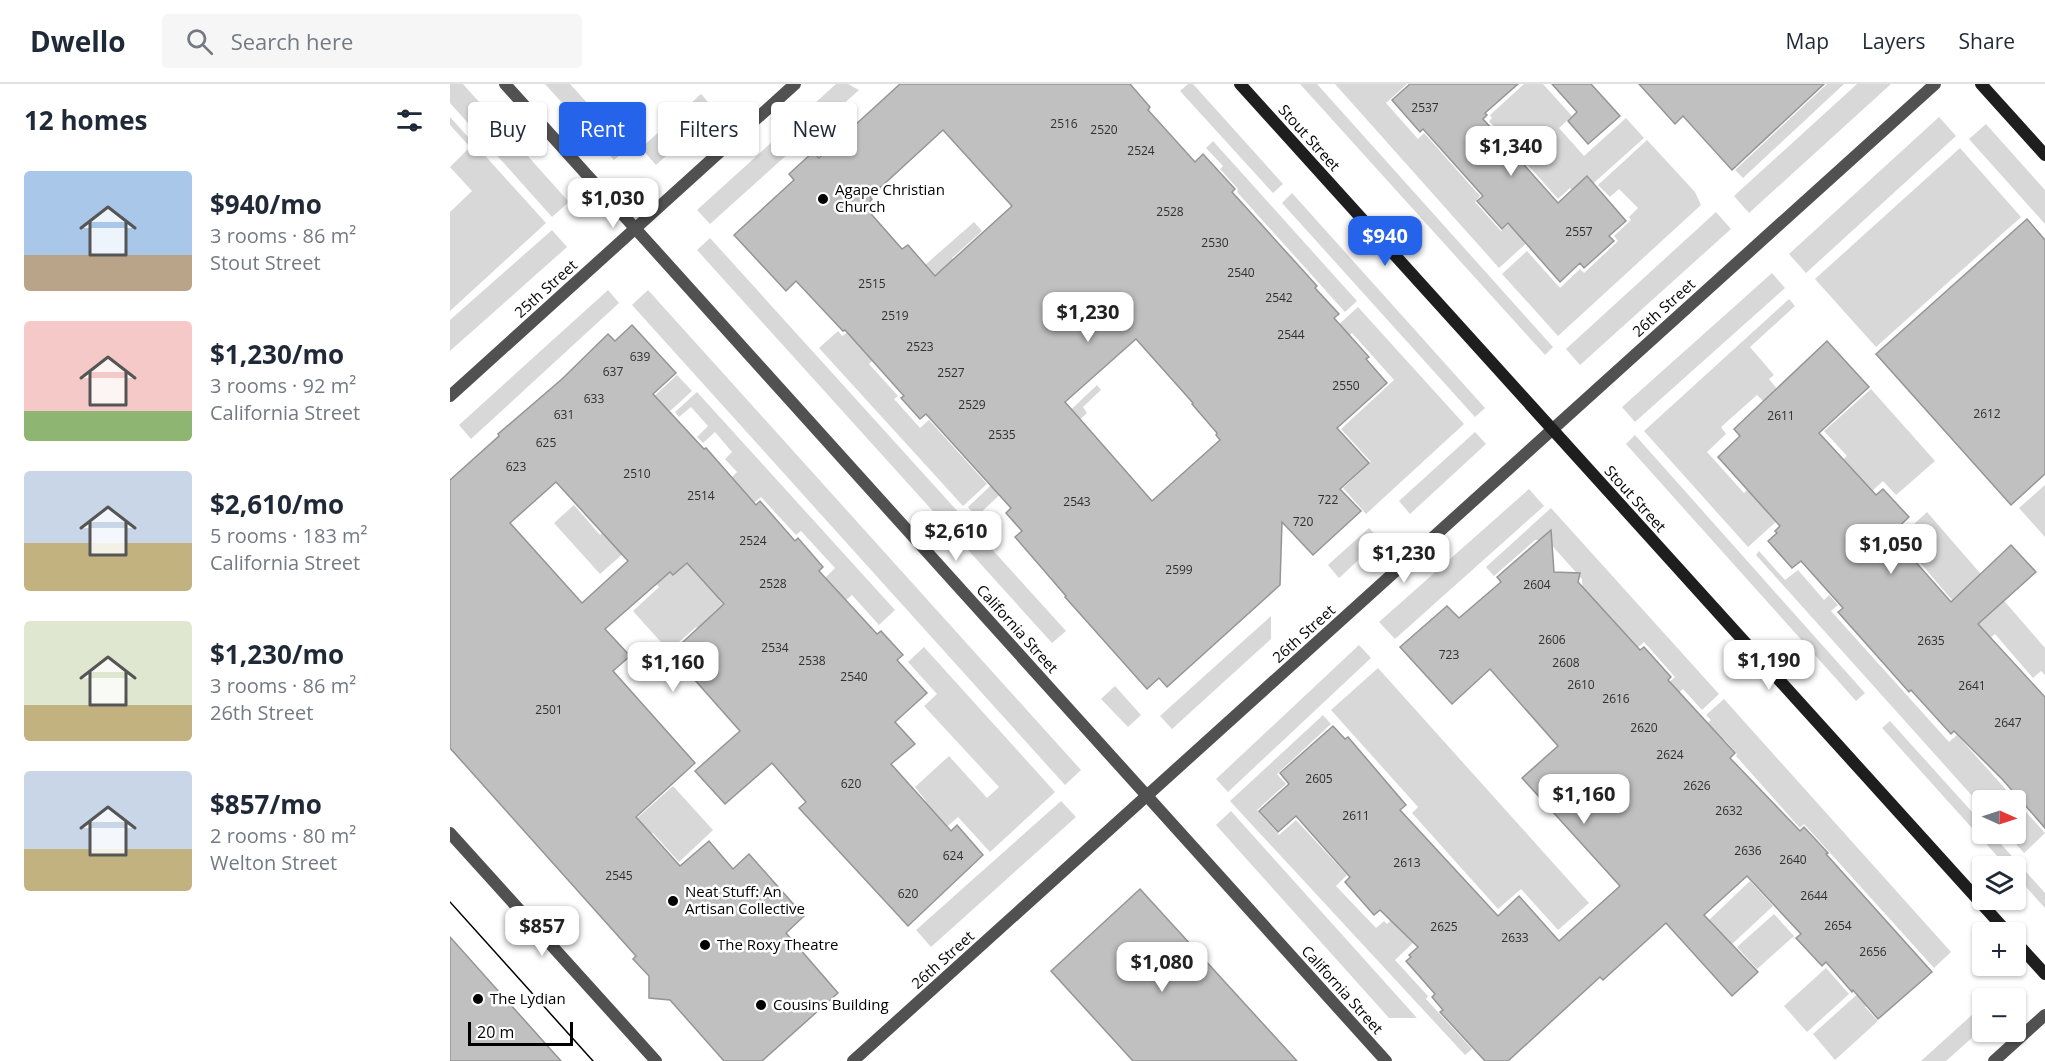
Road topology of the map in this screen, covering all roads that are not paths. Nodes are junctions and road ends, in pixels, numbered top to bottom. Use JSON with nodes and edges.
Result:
{"nodes":[{"id":1,"x":505,"y":84,"type":"edge"},
{"id":2,"x":795,"y":84,"type":"edge"},
{"id":3,"x":1240,"y":84,"type":"edge"},
{"id":4,"x":1935,"y":84,"type":"edge"},
{"id":5,"x":1981,"y":84,"type":"edge"},
{"id":6,"x":2045,"y":155,"type":"edge"},
{"id":7,"x":635,"y":229,"type":"junction"},
{"id":8,"x":450,"y":396,"type":"edge"},
{"id":9,"x":1552,"y":429,"type":"junction"},
{"id":10,"x":1147,"y":796,"type":"junction"},
{"id":11,"x":450,"y":833,"type":"edge"},
{"id":12,"x":1998,"y":922,"type":"edge"},
{"id":13,"x":2026,"y":953,"type":"edge"},
{"id":14,"x":2045,"y":975,"type":"edge"},
{"id":15,"x":2045,"y":1015,"type":"edge"},
{"id":16,"x":656,"y":1061,"type":"edge"},
{"id":17,"x":854,"y":1061,"type":"edge"},
{"id":18,"x":1386,"y":1061,"type":"edge"},
{"id":19,"x":1994,"y":1061,"type":"edge"}],
"edges":[{"from":1,"to":7,"type":"street","name":"California Street"},
{"from":2,"to":7,"type":"street","name":"25th Street"},
{"from":3,"to":9,"type":"main road","name":"Stout Street"},
{"from":4,"to":9,"type":"street","name":"26th Street"},
{"from":5,"to":6,"type":"main road"},
{"from":7,"to":8,"type":"street","name":"25th Street"},
{"from":7,"to":10,"type":"street","name":"California Street"},
{"from":9,"to":10,"type":"street","name":"26th Street"},
{"from":9,"to":12,"type":"main road","name":"Stout Street"},
{"from":10,"to":17,"type":"street","name":"26th Street"},
{"from":10,"to":18,"type":"street","name":"California Street"},
{"from":11,"to":16,"type":"street"},
{"from":13,"to":14,"type":"main road"},
{"from":15,"to":19,"type":"street"}]}
